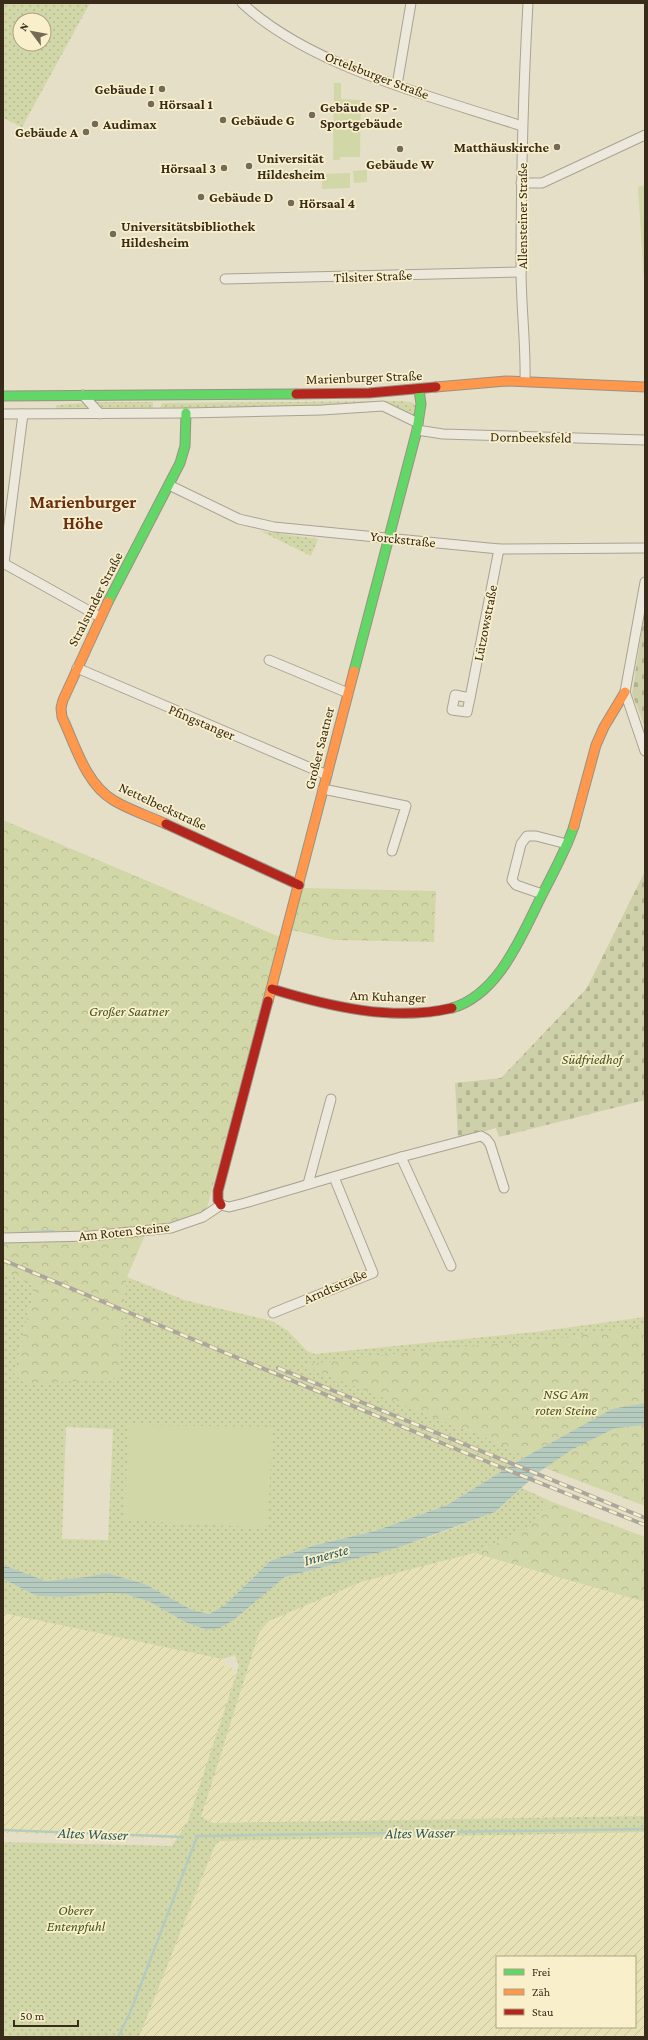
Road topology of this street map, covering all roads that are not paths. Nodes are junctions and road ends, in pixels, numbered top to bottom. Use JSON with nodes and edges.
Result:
{"nodes":[{"id":1,"x":242,"y":3,"type":"edge"},
{"id":2,"x":411,"y":3,"type":"edge"},
{"id":3,"x":528,"y":3,"type":"edge"},
{"id":4,"x":397,"y":85,"type":"junction"},
{"id":5,"x":522,"y":126,"type":"junction"},
{"id":6,"x":645,"y":135,"type":"edge"},
{"id":7,"x":521,"y":184,"type":"junction"},
{"id":8,"x":521,"y":272,"type":"junction"},
{"id":9,"x":225,"y":279,"type":"dead end"},
{"id":10,"x":525,"y":381,"type":"junction"},
{"id":11,"x":645,"y":387,"type":"edge"},
{"id":12,"x":419,"y":390,"type":"junction"},
{"id":13,"x":3,"y":396,"type":"edge"},
{"id":14,"x":83,"y":396,"type":"junction"},
{"id":15,"x":186,"y":413,"type":"junction"},
{"id":16,"x":3,"y":414,"type":"edge"},
{"id":17,"x":22,"y":414,"type":"junction"},
{"id":18,"x":100,"y":414,"type":"junction"},
{"id":19,"x":418,"y":426,"type":"junction"},
{"id":20,"x":645,"y":440,"type":"edge"},
{"id":21,"x":169,"y":485,"type":"junction"},
{"id":22,"x":390,"y":537,"type":"junction"},
{"id":23,"x":645,"y":548,"type":"edge"},
{"id":24,"x":499,"y":549,"type":"junction"},
{"id":25,"x":3,"y":563,"type":"edge"},
{"id":26,"x":645,"y":582,"type":"edge"},
{"id":27,"x":100,"y":617,"type":"junction"},
{"id":28,"x":269,"y":660,"type":"dead end"},
{"id":29,"x":77,"y":668,"type":"junction"},
{"id":30,"x":348,"y":692,"type":"junction"},
{"id":31,"x":624,"y":692,"type":"junction"},
{"id":32,"x":470,"y":698,"type":"dead end"},
{"id":33,"x":61,"y":708,"type":"joint"},
{"id":34,"x":645,"y":751,"type":"edge"},
{"id":35,"x":327,"y":775,"type":"junction"},
{"id":36,"x":323,"y":789,"type":"junction"},
{"id":37,"x":567,"y":844,"type":"junction"},
{"id":38,"x":392,"y":851,"type":"dead end"},
{"id":39,"x":299,"y":885,"type":"junction"},
{"id":40,"x":542,"y":894,"type":"junction"},
{"id":41,"x":272,"y":989,"type":"junction"},
{"id":42,"x":331,"y":1099,"type":"dead end"},
{"id":43,"x":401,"y":1157,"type":"junction"},
{"id":44,"x":334,"y":1177,"type":"junction"},
{"id":45,"x":308,"y":1184,"type":"junction"},
{"id":46,"x":504,"y":1188,"type":"dead end"},
{"id":47,"x":221,"y":1205,"type":"junction"},
{"id":48,"x":3,"y":1238,"type":"edge"},
{"id":49,"x":451,"y":1266,"type":"dead end"},
{"id":50,"x":273,"y":1313,"type":"dead end"}],
"edges":[{"from":1,"to":4,"type":"street","name":"Ortelsburger Straße"},
{"from":2,"to":4,"type":"street"},
{"from":3,"to":5,"type":"street","name":"Allensteiner Straße"},
{"from":4,"to":5,"type":"street","name":"Ortelsburger Straße"},
{"from":5,"to":7,"type":"street","name":"Allensteiner Straße"},
{"from":6,"to":7,"type":"street"},
{"from":7,"to":8,"type":"street","name":"Allensteiner Straße"},
{"from":8,"to":9,"type":"street","name":"Tilsiter Straße"},
{"from":8,"to":10,"type":"street","name":"Allensteiner Straße"},
{"from":10,"to":11,"type":"street","name":"Marienburger Straße"},
{"from":10,"to":12,"type":"street","name":"Marienburger Straße"},
{"from":12,"to":14,"type":"street","name":"Marienburger Straße"},
{"from":12,"to":19,"type":"street","name":"Großer Saatner"},
{"from":13,"to":14,"type":"street","name":"Marienburger Straße"},
{"from":14,"to":18,"type":"street"},
{"from":15,"to":18,"type":"street"},
{"from":15,"to":19,"type":"street"},
{"from":15,"to":21,"type":"street","name":"Stralsunder Straße"},
{"from":16,"to":17,"type":"street"},
{"from":17,"to":18,"type":"street"},
{"from":17,"to":25,"type":"street"},
{"from":19,"to":20,"type":"street","name":"Dornbeeksfeld"},
{"from":19,"to":22,"type":"street","name":"Großer Saatner"},
{"from":21,"to":22,"type":"street","name":"Yorckstraße"},
{"from":21,"to":27,"type":"street","name":"Stralsunder Straße"},
{"from":22,"to":24,"type":"street","name":"Yorckstraße"},
{"from":22,"to":30,"type":"street","name":"Großer Saatner"},
{"from":23,"to":24,"type":"street","name":"Yorckstraße"},
{"from":24,"to":32,"type":"street","name":"Lützowstraße"},
{"from":25,"to":27,"type":"street"},
{"from":26,"to":31,"type":"street"},
{"from":27,"to":29,"type":"street","name":"Stralsunder Straße"},
{"from":28,"to":30,"type":"street","name":"Großer Saatner"},
{"from":29,"to":33,"type":"street","name":"Stralsunder Straße"},
{"from":29,"to":35,"type":"street","name":"Pfingstanger"},
{"from":30,"to":35,"type":"street","name":"Großer Saatner"},
{"from":31,"to":34,"type":"street"},
{"from":31,"to":37,"type":"street","name":"Am Kuhanger"},
{"from":33,"to":39,"type":"street","name":"Nettelbeckstraße"},
{"from":35,"to":36,"type":"street","name":"Großer Saatner"},
{"from":36,"to":38,"type":"street"},
{"from":36,"to":39,"type":"street","name":"Großer Saatner"},
{"from":37,"to":40,"type":"street","name":"Am Kuhanger"},
{"from":37,"to":40,"type":"street"},
{"from":39,"to":41,"type":"street","name":"Großer Saatner"},
{"from":40,"to":41,"type":"street","name":"Am Kuhanger"},
{"from":41,"to":47,"type":"street","name":"Großer Saatner"},
{"from":42,"to":45,"type":"street"},
{"from":43,"to":44,"type":"street","name":"Am Roten Steine"},
{"from":43,"to":46,"type":"street","name":"Am Roten Steine"},
{"from":43,"to":49,"type":"street"},
{"from":44,"to":45,"type":"street","name":"Am Roten Steine"},
{"from":44,"to":50,"type":"street","name":"Arndtstraße"},
{"from":45,"to":47,"type":"street","name":"Am Roten Steine"},
{"from":47,"to":48,"type":"street","name":"Am Roten Steine"}]}
